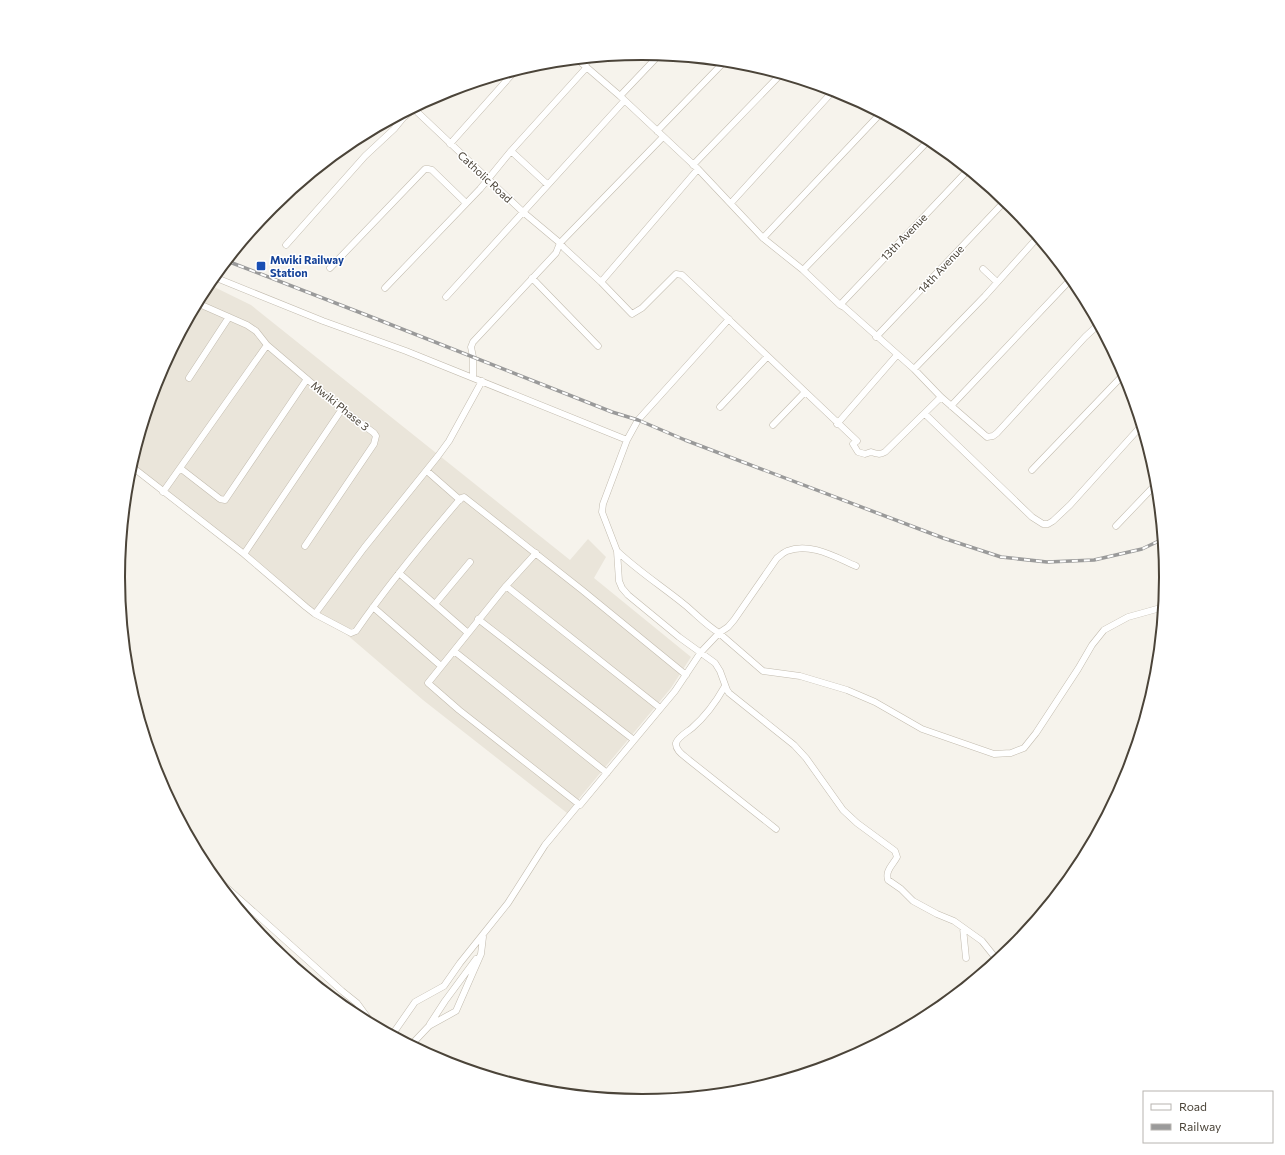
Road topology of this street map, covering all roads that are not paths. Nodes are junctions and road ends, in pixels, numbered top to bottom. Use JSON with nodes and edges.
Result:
{"nodes":[{"id":1,"x":654,"y":60,"type":"edge"},
{"id":2,"x":582,"y":63,"type":"edge"},
{"id":3,"x":587,"y":63,"type":"edge"},
{"id":4,"x":585,"y":66,"type":"junction"},
{"id":5,"x":720,"y":66,"type":"edge"},
{"id":6,"x":509,"y":78,"type":"edge"},
{"id":7,"x":777,"y":78,"type":"edge"},
{"id":8,"x":830,"y":95,"type":"edge"},
{"id":9,"x":622,"y":99,"type":"junction"},
{"id":10,"x":417,"y":111,"type":"edge"},
{"id":11,"x":878,"y":117,"type":"edge"},
{"id":12,"x":402,"y":120,"type":"edge"},
{"id":13,"x":657,"y":131,"type":"junction"},
{"id":14,"x":663,"y":137,"type":"junction"},
{"id":15,"x":450,"y":144,"type":"junction"},
{"id":16,"x":925,"y":144,"type":"edge"},
{"id":17,"x":511,"y":151,"type":"junction"},
{"id":18,"x":696,"y":167,"type":"junction"},
{"id":19,"x":965,"y":173,"type":"edge"},
{"id":20,"x":487,"y":178,"type":"junction"},
{"id":21,"x":547,"y":184,"type":"junction"},
{"id":22,"x":731,"y":203,"type":"junction"},
{"id":23,"x":466,"y":204,"type":"junction"},
{"id":24,"x":1001,"y":205,"type":"edge"},
{"id":25,"x":523,"y":212,"type":"junction"},
{"id":26,"x":763,"y":238,"type":"junction"},
{"id":27,"x":1035,"y":240,"type":"edge"},
{"id":28,"x":560,"y":242,"type":"junction"},
{"id":29,"x":286,"y":245,"type":"dead end"},
{"id":30,"x":330,"y":268,"type":"dead end"},
{"id":31,"x":983,"y":268,"type":"dead end"},
{"id":32,"x":803,"y":270,"type":"junction"},
{"id":33,"x":532,"y":278,"type":"junction"},
{"id":34,"x":220,"y":279,"type":"edge"},
{"id":35,"x":601,"y":282,"type":"junction"},
{"id":36,"x":997,"y":282,"type":"junction"},
{"id":37,"x":1068,"y":283,"type":"edge"},
{"id":38,"x":385,"y":288,"type":"dead end"},
{"id":39,"x":446,"y":297,"type":"dead end"},
{"id":40,"x":203,"y":305,"type":"edge"},
{"id":41,"x":840,"y":305,"type":"junction"},
{"id":42,"x":229,"y":317,"type":"junction"},
{"id":43,"x":729,"y":319,"type":"junction"},
{"id":44,"x":1096,"y":328,"type":"edge"},
{"id":45,"x":876,"y":337,"type":"junction"},
{"id":46,"x":267,"y":345,"type":"junction"},
{"id":47,"x":598,"y":346,"type":"dead end"},
{"id":48,"x":897,"y":354,"type":"junction"},
{"id":49,"x":767,"y":357,"type":"junction"},
{"id":50,"x":914,"y":369,"type":"junction"},
{"id":51,"x":473,"y":377,"type":"junction"},
{"id":52,"x":1120,"y":377,"type":"edge"},
{"id":53,"x":189,"y":378,"type":"dead end"},
{"id":54,"x":307,"y":379,"type":"junction"},
{"id":55,"x":482,"y":381,"type":"junction"},
{"id":56,"x":805,"y":392,"type":"junction"},
{"id":57,"x":941,"y":397,"type":"junction"},
{"id":58,"x":951,"y":406,"type":"junction"},
{"id":59,"x":720,"y":407,"type":"dead end"},
{"id":60,"x":342,"y":409,"type":"junction"},
{"id":61,"x":925,"y":414,"type":"junction"},
{"id":62,"x":837,"y":424,"type":"junction"},
{"id":63,"x":773,"y":425,"type":"dead end"},
{"id":64,"x":1138,"y":429,"type":"edge"},
{"id":65,"x":627,"y":440,"type":"junction"},
{"id":66,"x":180,"y":468,"type":"junction"},
{"id":67,"x":1032,"y":470,"type":"dead end"},
{"id":68,"x":137,"y":471,"type":"edge"},
{"id":69,"x":427,"y":471,"type":"junction"},
{"id":70,"x":1152,"y":488,"type":"edge"},
{"id":71,"x":163,"y":492,"type":"junction"},
{"id":72,"x":460,"y":500,"type":"junction"},
{"id":73,"x":1116,"y":526,"type":"dead end"},
{"id":74,"x":305,"y":546,"type":"dead end"},
{"id":75,"x":617,"y":551,"type":"junction"},
{"id":76,"x":536,"y":553,"type":"junction"},
{"id":77,"x":244,"y":554,"type":"junction"},
{"id":78,"x":470,"y":562,"type":"dead end"},
{"id":79,"x":856,"y":566,"type":"dead end"},
{"id":80,"x":400,"y":573,"type":"junction"},
{"id":81,"x":506,"y":586,"type":"junction"},
{"id":82,"x":436,"y":604,"type":"junction"},
{"id":83,"x":373,"y":607,"type":"junction"},
{"id":84,"x":1159,"y":608,"type":"edge"},
{"id":85,"x":315,"y":614,"type":"junction"},
{"id":86,"x":478,"y":619,"type":"junction"},
{"id":87,"x":468,"y":633,"type":"junction"},
{"id":88,"x":719,"y":633,"type":"junction"},
{"id":89,"x":454,"y":651,"type":"junction"},
{"id":90,"x":701,"y":652,"type":"junction"},
{"id":91,"x":441,"y":666,"type":"junction"},
{"id":92,"x":686,"y":675,"type":"junction"},
{"id":93,"x":725,"y":686,"type":"junction"},
{"id":94,"x":660,"y":708,"type":"junction"},
{"id":95,"x":634,"y":740,"type":"junction"},
{"id":96,"x":607,"y":773,"type":"junction"},
{"id":97,"x":579,"y":804,"type":"junction"},
{"id":98,"x":776,"y":829,"type":"dead end"},
{"id":99,"x":230,"y":890,"type":"edge"},
{"id":100,"x":962,"y":928,"type":"junction"},
{"id":101,"x":484,"y":935,"type":"junction"},
{"id":102,"x":481,"y":953,"type":"junction"},
{"id":103,"x":994,"y":957,"type":"edge"},
{"id":104,"x":966,"y":958,"type":"dead end"},
{"id":105,"x":365,"y":1014,"type":"edge"},
{"id":106,"x":429,"y":1026,"type":"junction"},
{"id":107,"x":394,"y":1032,"type":"edge"},
{"id":108,"x":414,"y":1042,"type":"edge"}],
"edges":[{"from":1,"to":9,"type":"street"},
{"from":2,"to":4,"type":"street"},
{"from":3,"to":4,"type":"street"},
{"from":4,"to":9,"type":"street"},
{"from":4,"to":17,"type":"street"},
{"from":5,"to":13,"type":"street"},
{"from":6,"to":15,"type":"street"},
{"from":7,"to":18,"type":"street"},
{"from":8,"to":22,"type":"street"},
{"from":9,"to":13,"type":"street"},
{"from":9,"to":21,"type":"street"},
{"from":10,"to":15,"type":"street","name":"Catholic Road"},
{"from":11,"to":26,"type":"street"},
{"from":12,"to":29,"type":"street"},
{"from":13,"to":14,"type":"street"},
{"from":14,"to":18,"type":"street"},
{"from":14,"to":28,"type":"street"},
{"from":15,"to":20,"type":"street","name":"Catholic Road"},
{"from":16,"to":32,"type":"street"},
{"from":17,"to":20,"type":"street"},
{"from":17,"to":21,"type":"street"},
{"from":18,"to":22,"type":"street"},
{"from":18,"to":35,"type":"street"},
{"from":19,"to":41,"type":"street","name":"13th Avenue"},
{"from":20,"to":23,"type":"street"},
{"from":20,"to":25,"type":"street","name":"Catholic Road"},
{"from":21,"to":25,"type":"street"},
{"from":22,"to":26,"type":"street"},
{"from":23,"to":30,"type":"street"},
{"from":23,"to":38,"type":"street"},
{"from":24,"to":45,"type":"street","name":"14th Avenue"},
{"from":25,"to":28,"type":"street","name":"Catholic Road"},
{"from":25,"to":39,"type":"street"},
{"from":26,"to":32,"type":"street"},
{"from":27,"to":36,"type":"street"},
{"from":28,"to":33,"type":"street"},
{"from":28,"to":35,"type":"street","name":"Catholic Road"},
{"from":31,"to":36,"type":"street"},
{"from":32,"to":41,"type":"street"},
{"from":33,"to":47,"type":"street"},
{"from":33,"to":51,"type":"street"},
{"from":34,"to":51,"type":"street"},
{"from":35,"to":43,"type":"street","name":"Catholic Road"},
{"from":36,"to":50,"type":"street"},
{"from":37,"to":58,"type":"street"},
{"from":40,"to":42,"type":"street","name":"Mwiki Phase 3"},
{"from":41,"to":45,"type":"street"},
{"from":42,"to":46,"type":"street","name":"Mwiki Phase 3"},
{"from":42,"to":53,"type":"street"},
{"from":43,"to":49,"type":"street"},
{"from":43,"to":65,"type":"street"},
{"from":44,"to":58,"type":"street"},
{"from":45,"to":48,"type":"street"},
{"from":46,"to":54,"type":"street","name":"Mwiki Phase 3"},
{"from":46,"to":66,"type":"street"},
{"from":48,"to":50,"type":"street"},
{"from":48,"to":62,"type":"street"},
{"from":49,"to":56,"type":"street"},
{"from":49,"to":59,"type":"street"},
{"from":50,"to":57,"type":"street"},
{"from":51,"to":55,"type":"street"},
{"from":52,"to":67,"type":"street"},
{"from":54,"to":60,"type":"street","name":"Mwiki Phase 3"},
{"from":54,"to":66,"type":"street"},
{"from":55,"to":65,"type":"street"},
{"from":55,"to":69,"type":"street"},
{"from":56,"to":62,"type":"street"},
{"from":56,"to":63,"type":"street"},
{"from":57,"to":58,"type":"street"},
{"from":57,"to":61,"type":"street"},
{"from":60,"to":74,"type":"street","name":"Mwiki Phase 3"},
{"from":60,"to":77,"type":"street"},
{"from":61,"to":62,"type":"street"},
{"from":61,"to":64,"type":"street"},
{"from":65,"to":75,"type":"street"},
{"from":66,"to":71,"type":"street"},
{"from":68,"to":71,"type":"street"},
{"from":69,"to":72,"type":"street"},
{"from":69,"to":85,"type":"street"},
{"from":70,"to":73,"type":"street"},
{"from":71,"to":77,"type":"street"},
{"from":72,"to":76,"type":"street"},
{"from":72,"to":80,"type":"street"},
{"from":75,"to":88,"type":"street"},
{"from":75,"to":90,"type":"street"},
{"from":76,"to":81,"type":"street"},
{"from":76,"to":92,"type":"street"},
{"from":77,"to":85,"type":"street"},
{"from":78,"to":82,"type":"street"},
{"from":79,"to":88,"type":"street"},
{"from":80,"to":82,"type":"street"},
{"from":80,"to":83,"type":"street"},
{"from":81,"to":86,"type":"street"},
{"from":81,"to":94,"type":"street"},
{"from":82,"to":87,"type":"street"},
{"from":83,"to":85,"type":"street"},
{"from":83,"to":91,"type":"street"},
{"from":84,"to":88,"type":"street"},
{"from":86,"to":87,"type":"street"},
{"from":86,"to":95,"type":"street"},
{"from":87,"to":89,"type":"street"},
{"from":88,"to":90,"type":"street"},
{"from":89,"to":91,"type":"street"},
{"from":89,"to":96,"type":"street"},
{"from":90,"to":92,"type":"street"},
{"from":90,"to":93,"type":"street"},
{"from":91,"to":97,"type":"street"},
{"from":92,"to":94,"type":"street"},
{"from":93,"to":98,"type":"street"},
{"from":93,"to":100,"type":"street"},
{"from":94,"to":95,"type":"street"},
{"from":95,"to":96,"type":"street"},
{"from":96,"to":97,"type":"street"},
{"from":97,"to":101,"type":"street"},
{"from":99,"to":105,"type":"street"},
{"from":100,"to":103,"type":"street"},
{"from":100,"to":104,"type":"street"},
{"from":101,"to":102,"type":"street"},
{"from":101,"to":107,"type":"street"},
{"from":102,"to":106,"type":"street"},
{"from":102,"to":106,"type":"street"},
{"from":106,"to":108,"type":"street"}]}
